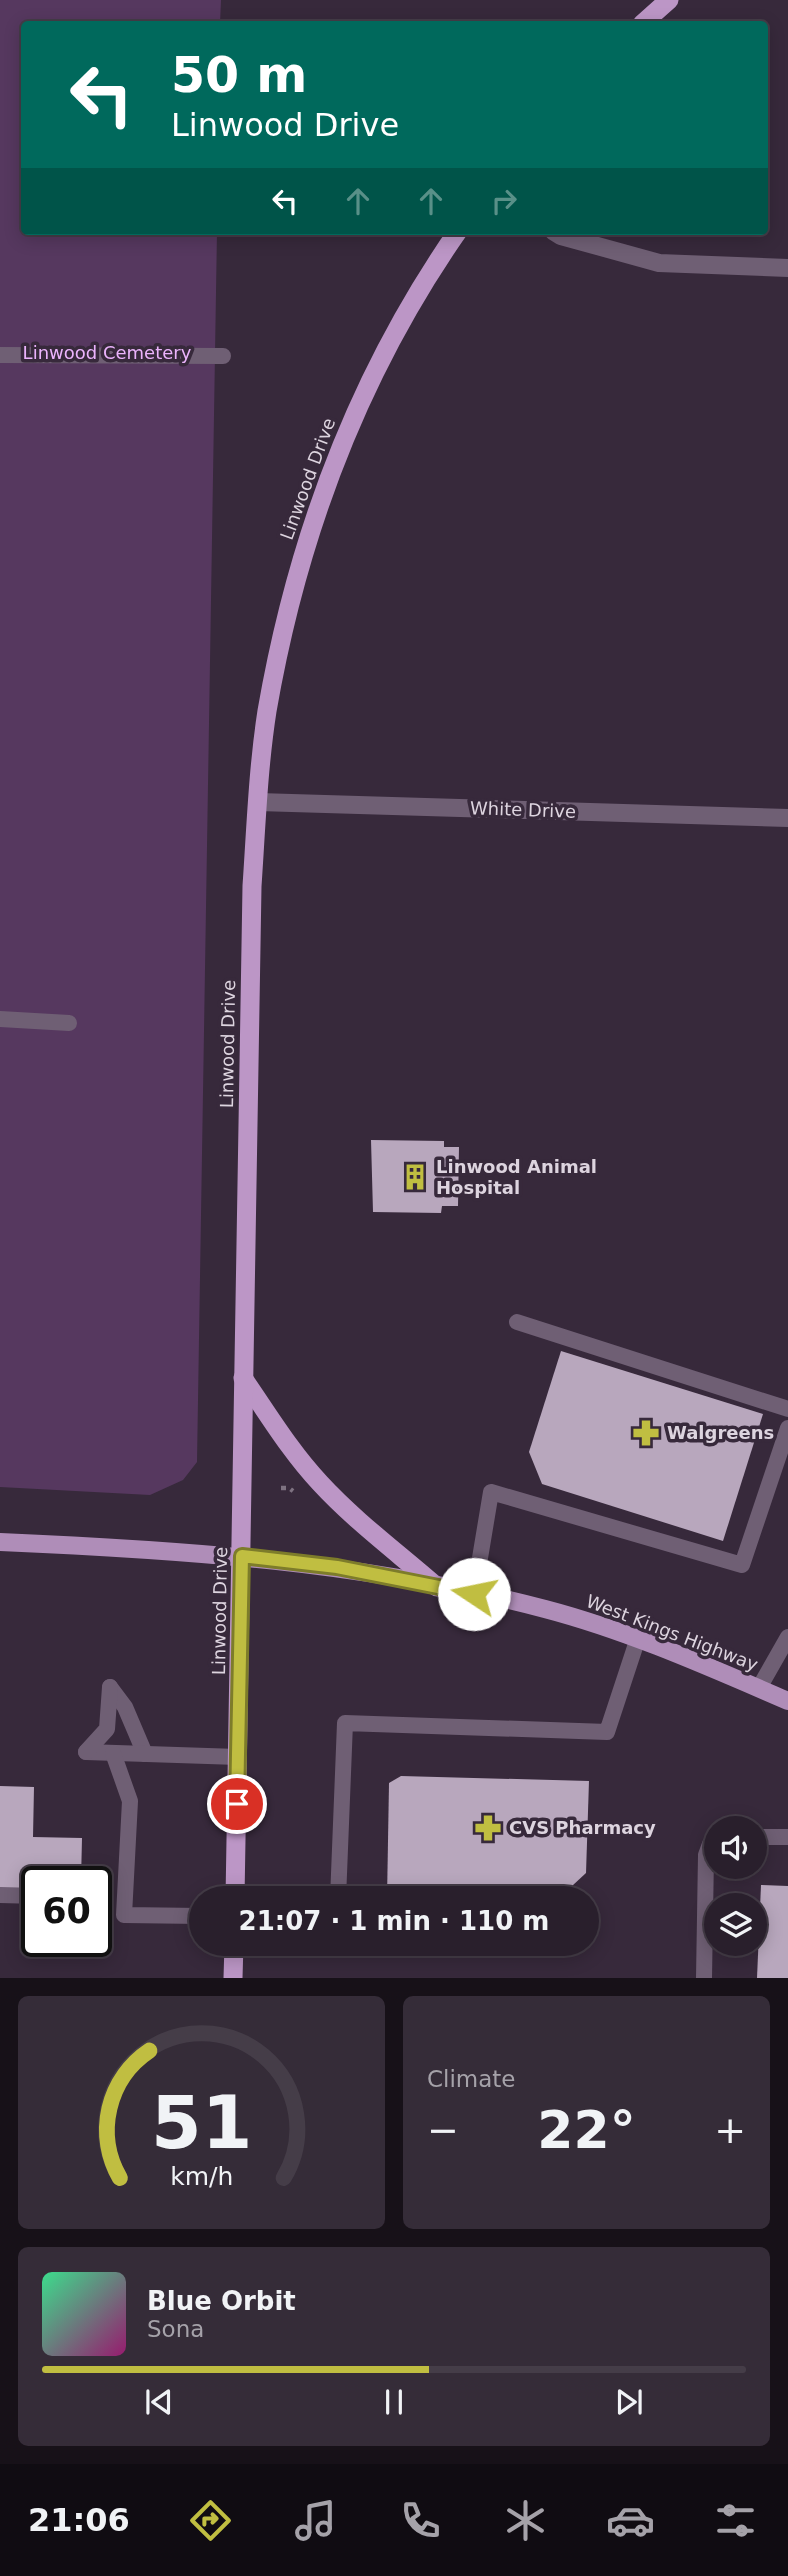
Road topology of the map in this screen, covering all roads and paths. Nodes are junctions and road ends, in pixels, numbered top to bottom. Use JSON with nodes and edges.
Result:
{"nodes":[{"id":1,"x":668,"y":0,"type":"edge"},
{"id":2,"x":645,"y":21,"type":"edge"},
{"id":3,"x":455,"y":235,"type":"edge"},
{"id":4,"x":559,"y":235,"type":"edge"},
{"id":5,"x":788,"y":268,"type":"edge"},
{"id":6,"x":0,"y":355,"type":"edge"},
{"id":7,"x":223,"y":356,"type":"dead end"},
{"id":8,"x":258,"y":802,"type":"junction"},
{"id":9,"x":788,"y":818,"type":"edge"},
{"id":10,"x":0,"y":1019,"type":"edge"},
{"id":11,"x":69,"y":1023,"type":"dead end"},
{"id":12,"x":517,"y":1322,"type":"dead end"},
{"id":13,"x":243,"y":1378,"type":"junction"},
{"id":14,"x":788,"y":1409,"type":"edge"},
{"id":15,"x":788,"y":1428,"type":"edge"},
{"id":16,"x":0,"y":1542,"type":"edge"},
{"id":17,"x":242,"y":1556,"type":"junction"},
{"id":18,"x":437,"y":1587,"type":"junction"},
{"id":19,"x":474,"y":1594,"type":"junction"},
{"id":20,"x":788,"y":1637,"type":"edge"},
{"id":21,"x":638,"y":1639,"type":"junction"},
{"id":22,"x":759,"y":1688,"type":"junction"},
{"id":23,"x":788,"y":1701,"type":"edge"},
{"id":24,"x":113,"y":1753,"type":"junction"},
{"id":25,"x":145,"y":1754,"type":"junction"},
{"id":26,"x":238,"y":1757,"type":"junction"},
{"id":27,"x":767,"y":1837,"type":"edge"},
{"id":28,"x":788,"y":1837,"type":"edge"},
{"id":29,"x":706,"y":1879,"type":"edge"},
{"id":30,"x":235,"y":1886,"type":"edge"},
{"id":31,"x":339,"y":1886,"type":"edge"},
{"id":32,"x":0,"y":1895,"type":"edge"},
{"id":33,"x":21,"y":1896,"type":"edge"},
{"id":34,"x":189,"y":1916,"type":"edge"},
{"id":35,"x":234,"y":1956,"type":"edge"},
{"id":36,"x":233,"y":1978,"type":"edge"},
{"id":37,"x":704,"y":1978,"type":"edge"}],
"edges":[{"from":1,"to":2,"type":"highway"},
{"from":3,"to":8,"type":"highway","name":"Linwood Drive"},
{"from":4,"to":5,"type":"street"},
{"from":6,"to":7,"type":"lane"},
{"from":8,"to":9,"type":"street","name":"White Drive"},
{"from":8,"to":13,"type":"highway","name":"Linwood Drive"},
{"from":10,"to":11,"type":"lane"},
{"from":12,"to":14,"type":"lane"},
{"from":13,"to":17,"type":"highway","name":"Linwood Drive"},
{"from":13,"to":18,"type":"highway"},
{"from":15,"to":19,"type":"lane"},
{"from":16,"to":17,"type":"main road","name":"West Kings Highway"},
{"from":17,"to":18,"type":"main road","name":"West Kings Highway"},
{"from":17,"to":26,"type":"highway","name":"Linwood Drive"},
{"from":18,"to":19,"type":"main road","name":"West Kings Highway"},
{"from":19,"to":21,"type":"main road","name":"West Kings Highway"},
{"from":20,"to":22,"type":"lane"},
{"from":21,"to":22,"type":"main road","name":"West Kings Highway"},
{"from":21,"to":31,"type":"lane"},
{"from":22,"to":23,"type":"main road","name":"West Kings Highway"},
{"from":24,"to":25,"type":"lane"},
{"from":24,"to":25,"type":"lane"},
{"from":24,"to":34,"type":"lane"},
{"from":25,"to":26,"type":"lane"},
{"from":26,"to":30,"type":"highway","name":"Linwood Drive"},
{"from":27,"to":28,"type":"lane"},
{"from":29,"to":37,"type":"lane"},
{"from":32,"to":33,"type":"lane"},
{"from":35,"to":36,"type":"highway"}]}
